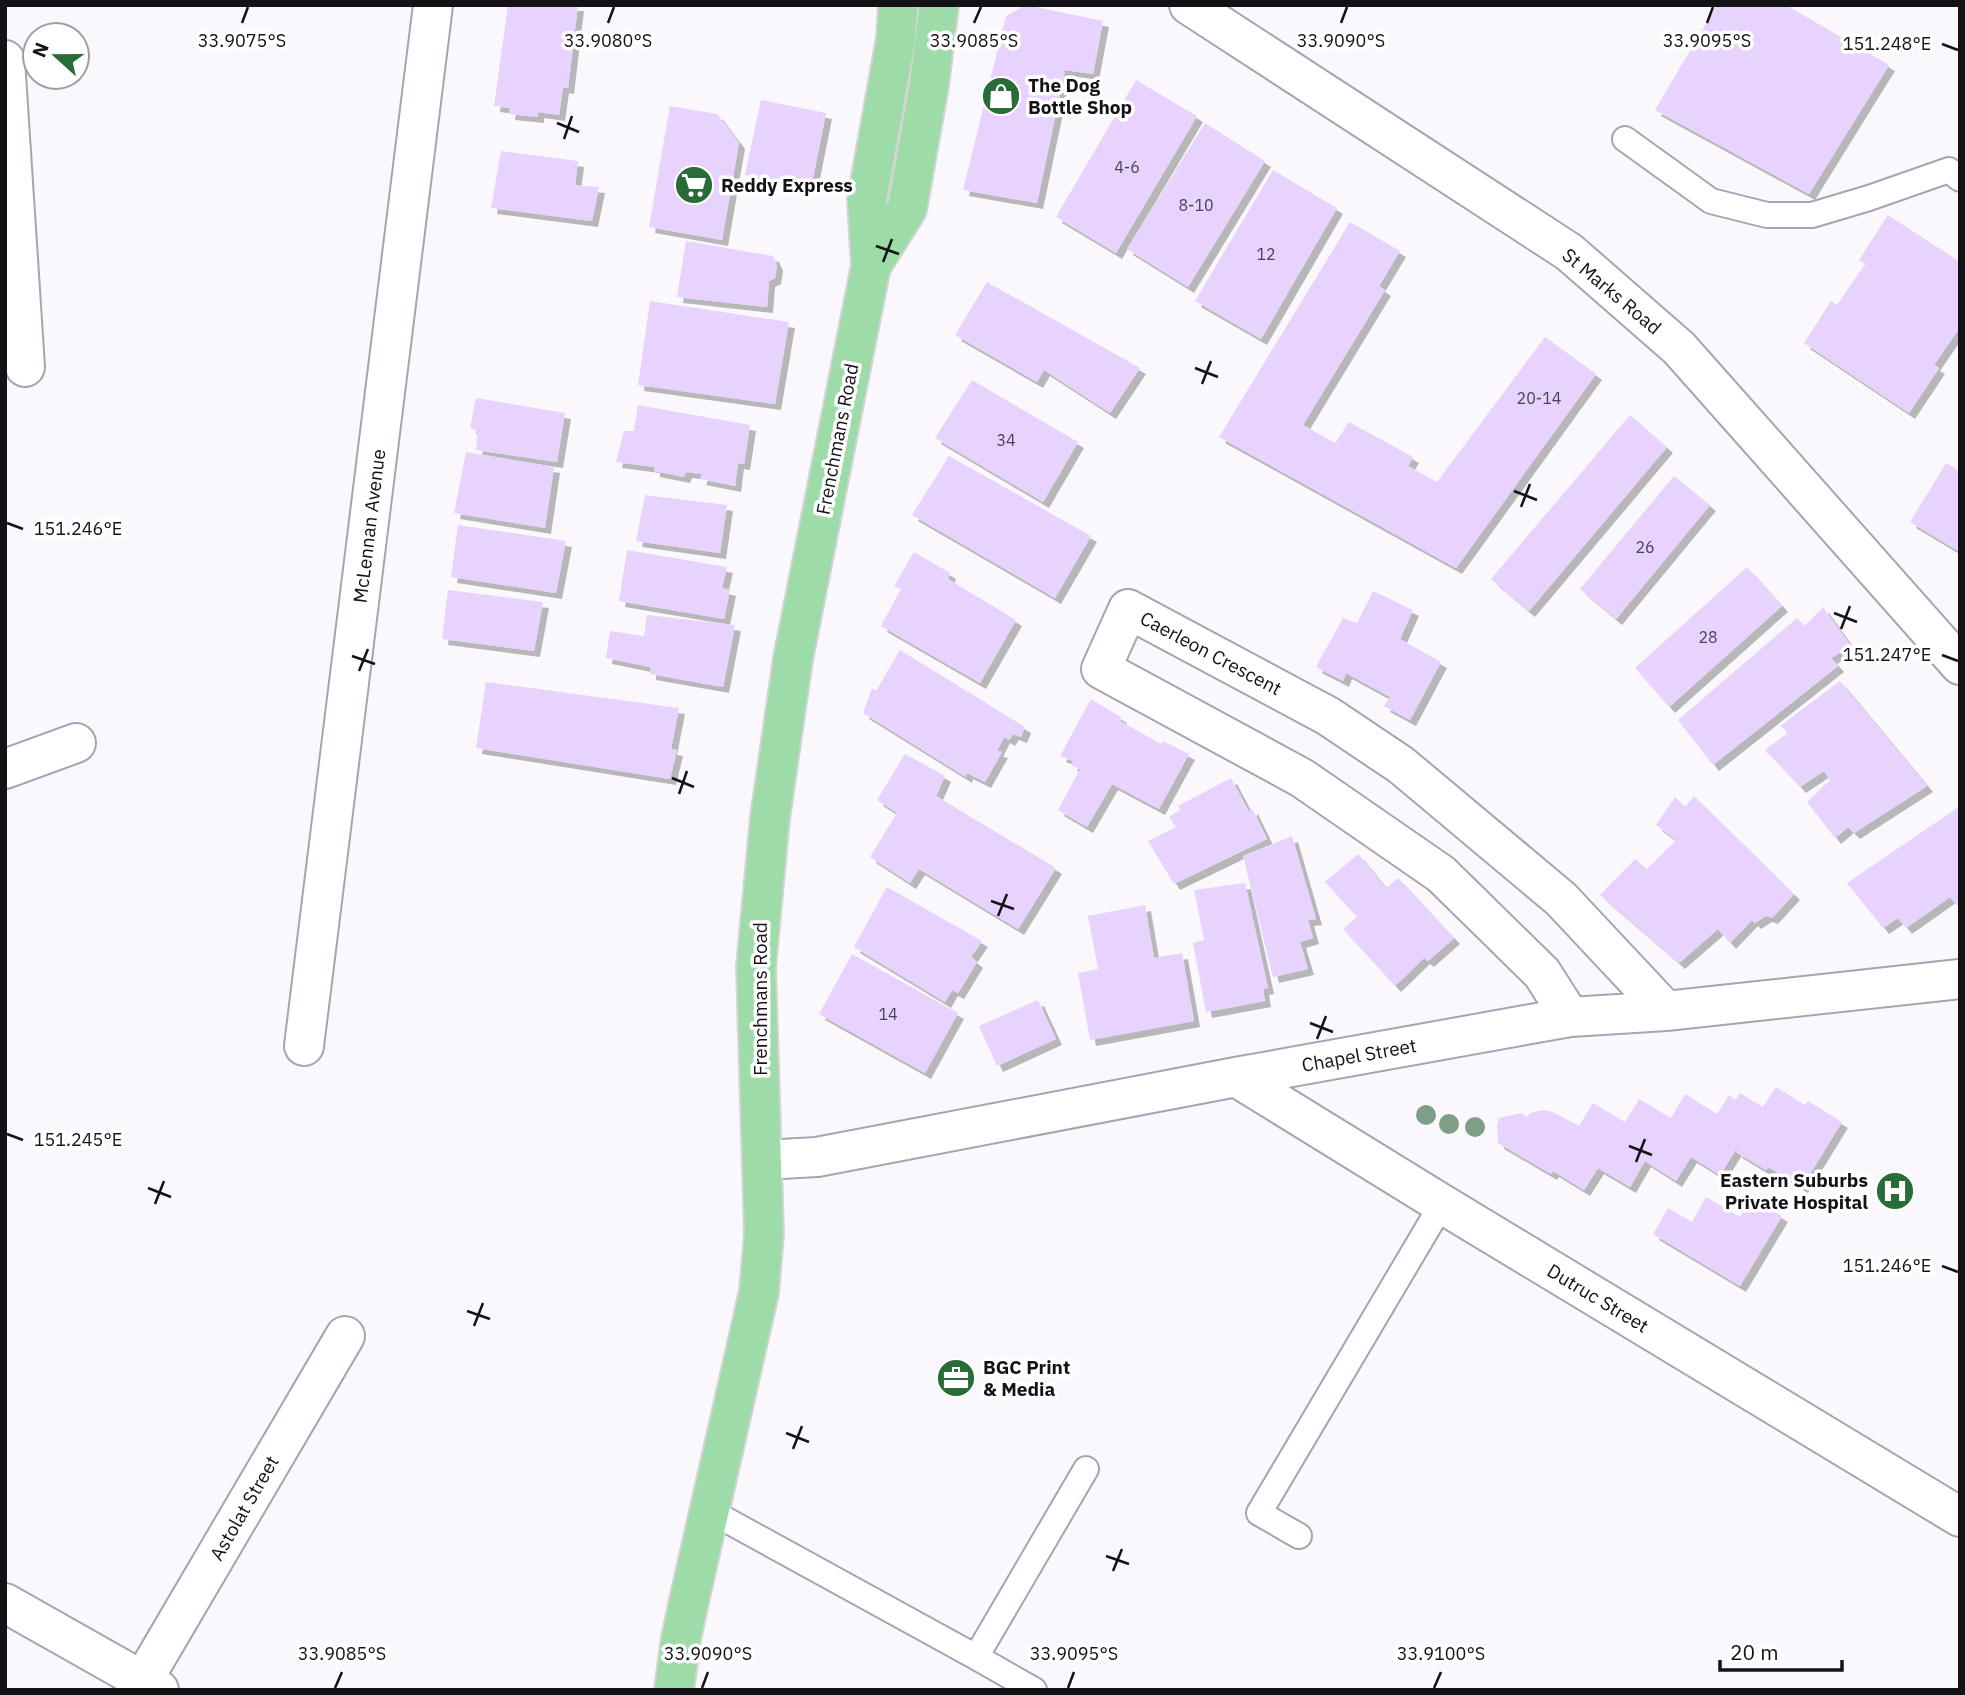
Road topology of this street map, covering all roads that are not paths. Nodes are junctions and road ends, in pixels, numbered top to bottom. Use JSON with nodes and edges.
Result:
{"nodes":[{"id":1,"x":433,"y":5,"type":"edge"},
{"id":2,"x":898,"y":5,"type":"edge"},
{"id":3,"x":939,"y":5,"type":"edge"},
{"id":4,"x":1189,"y":5,"type":"edge"},
{"id":5,"x":5,"y":60,"type":"edge"},
{"id":6,"x":1625,"y":139,"type":"dead end"},
{"id":7,"x":1960,"y":178,"type":"edge"},
{"id":8,"x":871,"y":266,"type":"junction"},
{"id":9,"x":25,"y":367,"type":"dead end"},
{"id":10,"x":1960,"y":665,"type":"edge"},
{"id":11,"x":76,"y":743,"type":"dead end"},
{"id":12,"x":5,"y":769,"type":"edge"},
{"id":13,"x":1960,"y":979,"type":"edge"},
{"id":14,"x":1666,"y":1011,"type":"junction"},
{"id":15,"x":1570,"y":1017,"type":"junction"},
{"id":16,"x":304,"y":1046,"type":"dead end"},
{"id":17,"x":1236,"y":1077,"type":"junction"},
{"id":18,"x":763,"y":1160,"type":"junction"},
{"id":19,"x":1442,"y":1204,"type":"junction"},
{"id":20,"x":345,"y":1336,"type":"dead end"},
{"id":21,"x":1086,"y":1469,"type":"dead end"},
{"id":22,"x":710,"y":1511,"type":"junction"},
{"id":23,"x":1960,"y":1517,"type":"edge"},
{"id":24,"x":1299,"y":1536,"type":"dead end"},
{"id":25,"x":689,"y":1601,"type":"junction"},
{"id":26,"x":5,"y":1603,"type":"edge"},
{"id":27,"x":976,"y":1657,"type":"junction"},
{"id":28,"x":151,"y":1685,"type":"edge"},
{"id":29,"x":657,"y":1690,"type":"edge"},
{"id":30,"x":674,"y":1690,"type":"edge"},
{"id":31,"x":1034,"y":1690,"type":"edge"}],
"edges":[{"from":1,"to":16,"type":"street","name":"McLennan Avenue"},
{"from":2,"to":8,"type":"main road","name":"Frenchmans Road"},
{"from":3,"to":8,"type":"main road","name":"Frenchmans Road"},
{"from":4,"to":10,"type":"street","name":"St Marks Road"},
{"from":5,"to":9,"type":"street"},
{"from":6,"to":7,"type":"lane"},
{"from":8,"to":18,"type":"main road","name":"Frenchmans Road"},
{"from":11,"to":12,"type":"street"},
{"from":13,"to":14,"type":"street","name":"Chapel Street"},
{"from":14,"to":15,"type":"street","name":"Chapel Street"},
{"from":14,"to":15,"type":"street","name":"Caerleon Crescent"},
{"from":15,"to":17,"type":"street","name":"Chapel Street"},
{"from":17,"to":18,"type":"street","name":"Chapel Street"},
{"from":17,"to":19,"type":"street","name":"Dutruc Street"},
{"from":18,"to":22,"type":"main road","name":"Frenchmans Road"},
{"from":19,"to":23,"type":"street","name":"Dutruc Street"},
{"from":19,"to":24,"type":"lane"},
{"from":20,"to":28,"type":"street","name":"Astolat Street"},
{"from":21,"to":27,"type":"lane"},
{"from":22,"to":25,"type":"main road","name":"Frenchmans Road"},
{"from":22,"to":27,"type":"lane"},
{"from":25,"to":29,"type":"street"},
{"from":25,"to":30,"type":"main road","name":"Frenchmans Road"},
{"from":26,"to":28,"type":"street"},
{"from":27,"to":31,"type":"lane"}]}
